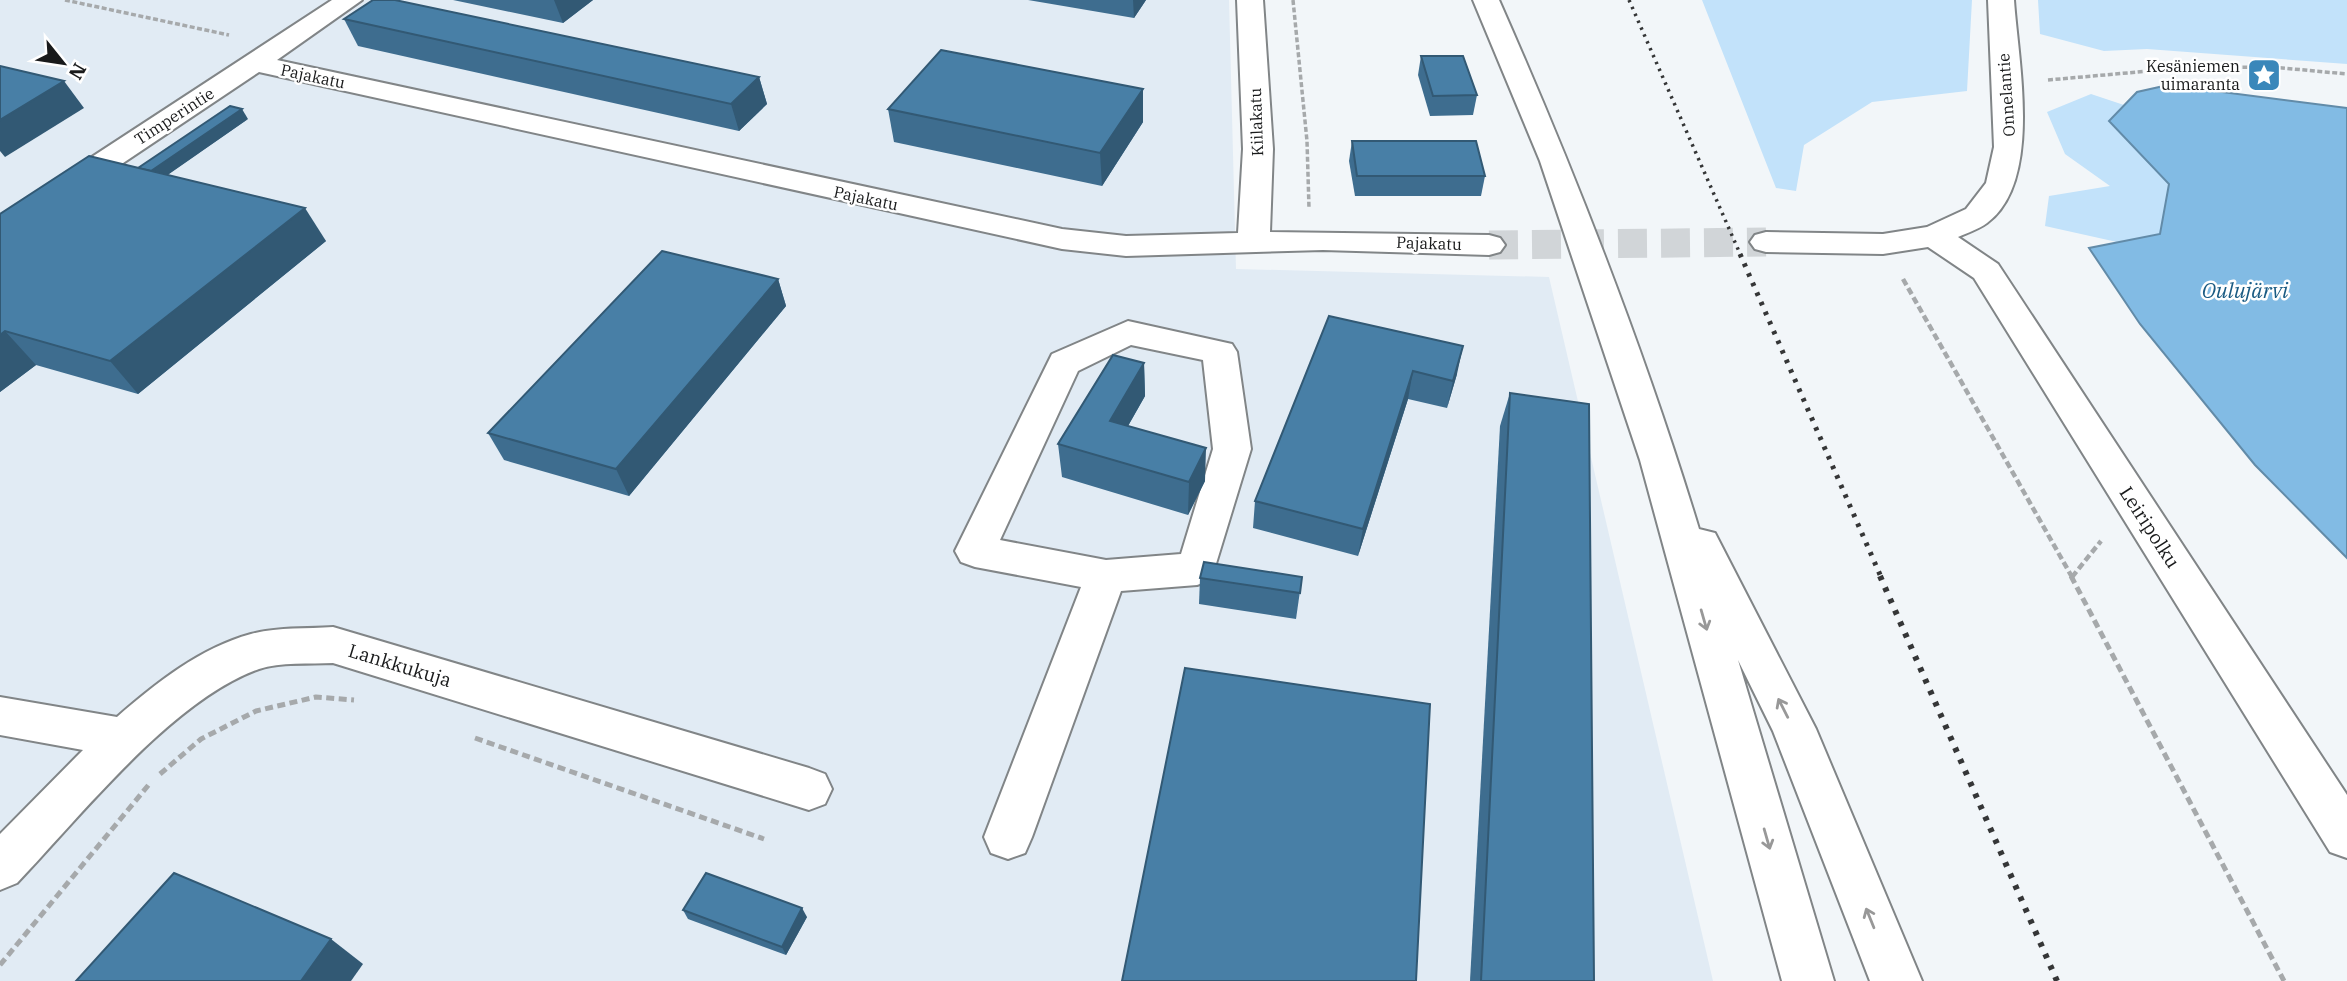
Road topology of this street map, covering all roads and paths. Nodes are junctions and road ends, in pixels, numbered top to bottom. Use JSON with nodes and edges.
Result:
{"nodes":[{"id":1,"x":65,"y":0,"type":"edge"},
{"id":2,"x":349,"y":0,"type":"edge"},
{"id":3,"x":1250,"y":0,"type":"edge"},
{"id":4,"x":1293,"y":0,"type":"edge"},
{"id":5,"x":1486,"y":0,"type":"edge"},
{"id":6,"x":2001,"y":0,"type":"edge"},
{"id":7,"x":229,"y":35,"type":"dead end"},
{"id":8,"x":254,"y":64,"type":"junction"},
{"id":9,"x":2347,"y":74,"type":"edge"},
{"id":10,"x":2005,"y":90,"type":"junction"},
{"id":11,"x":0,"y":231,"type":"edge"},
{"id":12,"x":1934,"y":236,"type":"junction"},
{"id":13,"x":1323,"y":240,"type":"junction"},
{"id":14,"x":1766,"y":242,"type":"tunnel mouth"},
{"id":15,"x":1254,"y":244,"type":"junction"},
{"id":16,"x":1883,"y":244,"type":"junction"},
{"id":17,"x":1489,"y":245,"type":"tunnel mouth"},
{"id":18,"x":1659,"y":460,"type":"junction"},
{"id":19,"x":2101,"y":541,"type":"dead end"},
{"id":20,"x":1106,"y":576,"type":"junction"},
{"id":21,"x":2072,"y":576,"type":"junction"},
{"id":22,"x":369,"y":701,"type":"dead end"},
{"id":23,"x":0,"y":716,"type":"edge"},
{"id":24,"x":461,"y":733,"type":"dead end"},
{"id":25,"x":125,"y":738,"type":"junction"},
{"id":26,"x":809,"y":789,"type":"dead end"},
{"id":27,"x":2347,"y":836,"type":"edge"},
{"id":28,"x":1008,"y":837,"type":"dead end"},
{"id":29,"x":764,"y":839,"type":"dead end"},
{"id":30,"x":5,"y":866,"type":"edge"},
{"id":31,"x":0,"y":965,"type":"edge"},
{"id":32,"x":1808,"y":981,"type":"edge"},
{"id":33,"x":1896,"y":981,"type":"edge"},
{"id":34,"x":2284,"y":981,"type":"edge"}],
"edges":[{"from":1,"to":7,"type":"path"},
{"from":2,"to":8,"type":"main road","name":"Timperintie"},
{"from":3,"to":15,"type":"main road","name":"Kiilakatu"},
{"from":4,"to":13,"type":"path"},
{"from":5,"to":18,"type":"main road"},
{"from":6,"to":10,"type":"main road","name":"Onnelantie"},
{"from":8,"to":11,"type":"main road","name":"Timperintie"},
{"from":8,"to":15,"type":"main road","name":"Pajakatu"},
{"from":9,"to":10,"type":"path"},
{"from":10,"to":12,"type":"main road","name":"Onnelantie"},
{"from":12,"to":16,"type":"main road","name":"Onnelantie"},
{"from":12,"to":27,"type":"main road","name":"Leiripolku"},
{"from":13,"to":15,"type":"main road","name":"Pajakatu"},
{"from":13,"to":17,"type":"main road","name":"Pajakatu"},
{"from":14,"to":16,"type":"main road","name":"Onnelantie"},
{"from":16,"to":21,"type":"path"},
{"from":18,"to":32,"type":"main road","one_way":true},
{"from":33,"to":18,"type":"main road","one_way":true},
{"from":19,"to":21,"type":"path"},
{"from":20,"to":20,"type":"main road"},
{"from":20,"to":28,"type":"main road"},
{"from":21,"to":34,"type":"path"},
{"from":22,"to":31,"type":"path"},
{"from":23,"to":25,"type":"main road"},
{"from":24,"to":29,"type":"path"},
{"from":25,"to":26,"type":"main road","name":"Lankkukuja"},
{"from":25,"to":30,"type":"main road","name":"Lankkukuja"}]}
